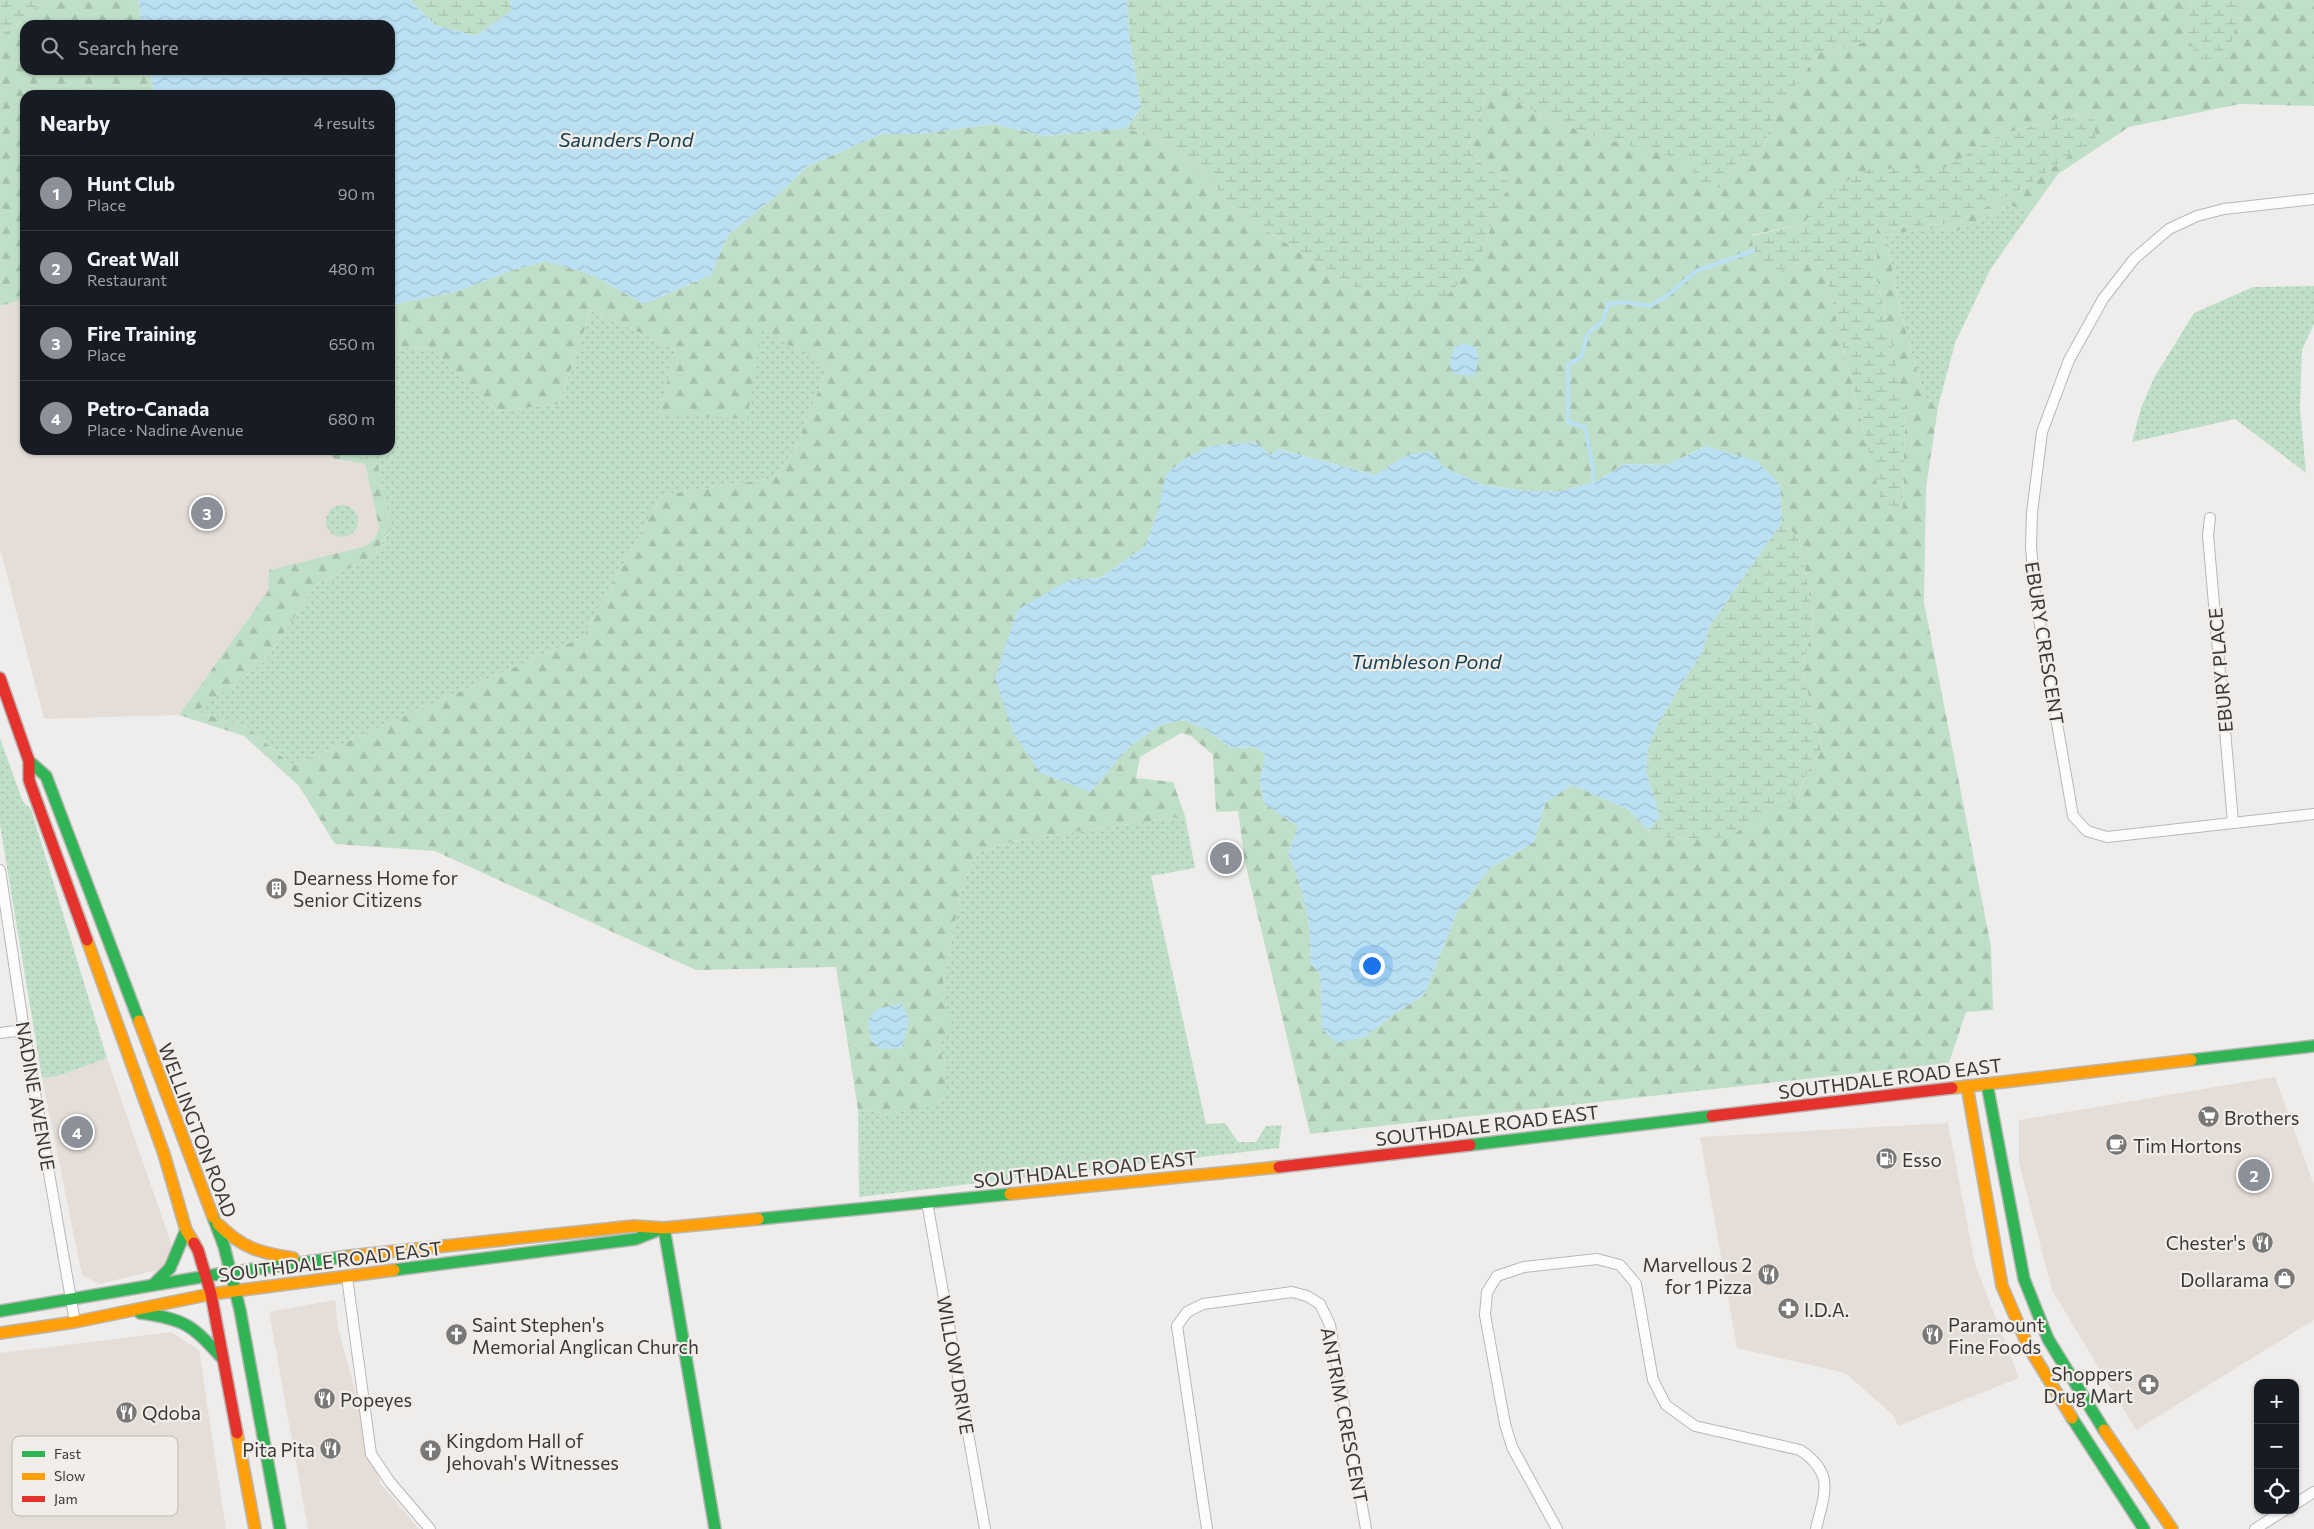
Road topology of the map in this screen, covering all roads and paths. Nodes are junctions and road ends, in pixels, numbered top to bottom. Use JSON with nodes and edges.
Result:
{"nodes":[{"id":1,"x":2314,"y":198,"type":"edge"},
{"id":2,"x":2210,"y":518,"type":"dead end"},
{"id":3,"x":0,"y":678,"type":"edge"},
{"id":4,"x":30,"y":761,"type":"junction"},
{"id":5,"x":2314,"y":814,"type":"edge"},
{"id":6,"x":2233,"y":822,"type":"junction"},
{"id":7,"x":0,"y":870,"type":"edge"},
{"id":8,"x":24,"y":1030,"type":"junction"},
{"id":9,"x":0,"y":1033,"type":"edge"},
{"id":10,"x":2314,"y":1046,"type":"edge"},
{"id":11,"x":1987,"y":1084,"type":"junction"},
{"id":12,"x":1967,"y":1086,"type":"junction"},
{"id":13,"x":927,"y":1202,"type":"junction"},
{"id":14,"x":214,"y":1220,"type":"junction"},
{"id":15,"x":664,"y":1228,"type":"junction"},
{"id":16,"x":186,"y":1230,"type":"junction"},
{"id":17,"x":308,"y":1261,"type":"junction"},
{"id":18,"x":230,"y":1272,"type":"junction"},
{"id":19,"x":205,"y":1277,"type":"junction"},
{"id":20,"x":347,"y":1277,"type":"junction"},
{"id":21,"x":149,"y":1287,"type":"junction"},
{"id":22,"x":235,"y":1291,"type":"junction"},
{"id":23,"x":211,"y":1294,"type":"junction"},
{"id":24,"x":71,"y":1302,"type":"junction"},
{"id":25,"x":0,"y":1311,"type":"edge"},
{"id":26,"x":127,"y":1312,"type":"junction"},
{"id":27,"x":75,"y":1322,"type":"junction"},
{"id":28,"x":0,"y":1333,"type":"edge"},
{"id":29,"x":223,"y":1359,"type":"junction"},
{"id":30,"x":2314,"y":1492,"type":"edge"},
{"id":31,"x":2299,"y":1501,"type":"edge"},
{"id":32,"x":2279,"y":1514,"type":"edge"},
{"id":33,"x":255,"y":1529,"type":"edge"},
{"id":34,"x":280,"y":1529,"type":"edge"},
{"id":35,"x":430,"y":1529,"type":"edge"},
{"id":36,"x":715,"y":1529,"type":"edge"},
{"id":37,"x":985,"y":1529,"type":"edge"},
{"id":38,"x":1207,"y":1529,"type":"edge"},
{"id":39,"x":1366,"y":1529,"type":"edge"},
{"id":40,"x":1557,"y":1529,"type":"edge"},
{"id":41,"x":1816,"y":1529,"type":"edge"},
{"id":42,"x":2144,"y":1529,"type":"edge"},
{"id":43,"x":2172,"y":1529,"type":"edge"},
{"id":44,"x":2255,"y":1529,"type":"edge"}],
"edges":[{"from":1,"to":6,"type":"street","name":"EBURY CRESCENT"},
{"from":2,"to":6,"type":"street","name":"EBURY PLACE"},
{"from":3,"to":4,"type":"main road","name":"WELLINGTON ROAD"},
{"from":4,"to":14,"type":"main road","name":"WELLINGTON ROAD"},
{"from":4,"to":16,"type":"main road","name":"WELLINGTON ROAD"},
{"from":5,"to":6,"type":"street","name":"EBURY CRESCENT"},
{"from":7,"to":8,"type":"street","name":"NADINE AVENUE"},
{"from":8,"to":9,"type":"street"},
{"from":8,"to":24,"type":"street","name":"NADINE AVENUE"},
{"from":10,"to":11,"type":"main road","name":"SOUTHDALE ROAD EAST"},
{"from":11,"to":12,"type":"main road","name":"SOUTHDALE ROAD EAST"},
{"from":11,"to":43,"type":"main road"},
{"from":12,"to":13,"type":"main road","name":"SOUTHDALE ROAD EAST"},
{"from":12,"to":42,"type":"main road"},
{"from":13,"to":15,"type":"main road","name":"SOUTHDALE ROAD EAST"},
{"from":13,"to":37,"type":"street","name":"WILLOW DRIVE"},
{"from":14,"to":17,"type":"main road"},
{"from":14,"to":18,"type":"main road","name":"WELLINGTON ROAD"},
{"from":15,"to":17,"type":"main road","name":"SOUTHDALE ROAD EAST"},
{"from":15,"to":20,"type":"main road","name":"SOUTHDALE ROAD EAST"},
{"from":15,"to":36,"type":"main road"},
{"from":16,"to":19,"type":"main road","name":"WELLINGTON ROAD"},
{"from":16,"to":21,"type":"main road"},
{"from":17,"to":18,"type":"main road","name":"SOUTHDALE ROAD EAST"},
{"from":18,"to":19,"type":"main road","name":"SOUTHDALE ROAD EAST"},
{"from":18,"to":22,"type":"main road","name":"WELLINGTON ROAD"},
{"from":19,"to":21,"type":"main road","name":"SOUTHDALE ROAD EAST"},
{"from":19,"to":23,"type":"main road","name":"WELLINGTON ROAD"},
{"from":20,"to":22,"type":"main road","name":"SOUTHDALE ROAD EAST"},
{"from":20,"to":35,"type":"street"},
{"from":21,"to":24,"type":"main road","name":"SOUTHDALE ROAD EAST"},
{"from":22,"to":23,"type":"main road","name":"SOUTHDALE ROAD EAST"},
{"from":22,"to":34,"type":"main road","name":"WELLINGTON ROAD"},
{"from":23,"to":26,"type":"main road","name":"SOUTHDALE ROAD EAST"},
{"from":23,"to":29,"type":"main road","name":"WELLINGTON ROAD"},
{"from":24,"to":25,"type":"main road","name":"SOUTHDALE ROAD EAST"},
{"from":24,"to":27,"type":"street","name":"NADINE AVENUE"},
{"from":26,"to":27,"type":"main road","name":"SOUTHDALE ROAD EAST"},
{"from":26,"to":29,"type":"main road"},
{"from":27,"to":28,"type":"main road","name":"SOUTHDALE ROAD EAST"},
{"from":29,"to":33,"type":"main road","name":"WELLINGTON ROAD"},
{"from":30,"to":31,"type":"street"},
{"from":32,"to":44,"type":"street"},
{"from":38,"to":39,"type":"street","name":"ANTRIM CRESCENT"},
{"from":40,"to":41,"type":"street"}]}
